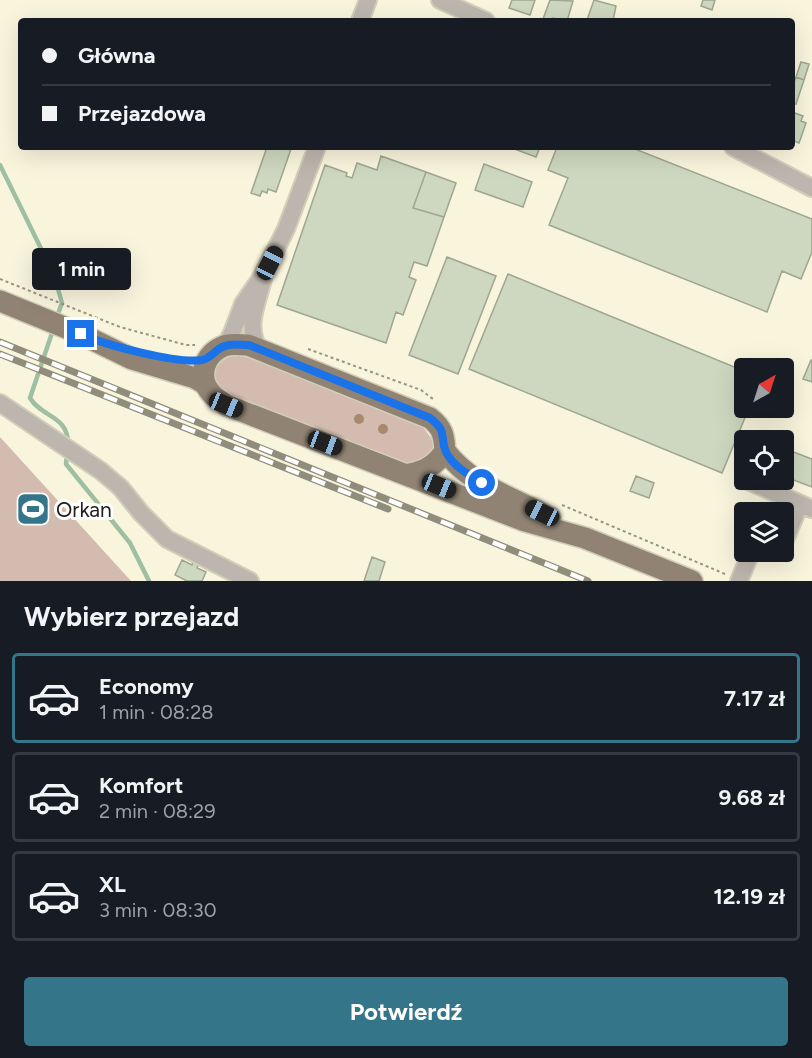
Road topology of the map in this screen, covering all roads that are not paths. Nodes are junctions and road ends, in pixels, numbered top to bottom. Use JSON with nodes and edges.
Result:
{"nodes":[{"id":1,"x":368,"y":0,"type":"edge"},
{"id":2,"x":440,"y":0,"type":"edge"},
{"id":3,"x":361,"y":18,"type":"edge"},
{"id":4,"x":479,"y":18,"type":"edge"},
{"id":5,"x":316,"y":150,"type":"edge"},
{"id":6,"x":739,"y":150,"type":"edge"},
{"id":7,"x":812,"y":188,"type":"edge"},
{"id":8,"x":263,"y":275,"type":"junction"},
{"id":9,"x":0,"y":301,"type":"edge"},
{"id":10,"x":88,"y":329,"type":"junction"},
{"id":11,"x":225,"y":346,"type":"junction"},
{"id":12,"x":259,"y":350,"type":"junction"},
{"id":13,"x":205,"y":352,"type":"junction"},
{"id":14,"x":205,"y":384,"type":"junction"},
{"id":15,"x":0,"y":403,"type":"edge"},
{"id":16,"x":445,"y":451,"type":"junction"},
{"id":17,"x":409,"y":474,"type":"junction"},
{"id":18,"x":769,"y":490,"type":"edge"},
{"id":19,"x":806,"y":506,"type":"edge"},
{"id":20,"x":794,"y":526,"type":"edge"},
{"id":21,"x":585,"y":538,"type":"junction"},
{"id":22,"x":748,"y":562,"type":"edge"},
{"id":23,"x":250,"y":581,"type":"edge"},
{"id":24,"x":692,"y":581,"type":"edge"},
{"id":25,"x":739,"y":581,"type":"edge"}],
"edges":[{"from":1,"to":3,"type":"street"},
{"from":2,"to":4,"type":"street"},
{"from":5,"to":8,"type":"street"},
{"from":6,"to":7,"type":"street"},
{"from":8,"to":11,"type":"street"},
{"from":8,"to":12,"type":"street"},
{"from":9,"to":10,"type":"main road"},
{"from":10,"to":13,"type":"main road"},
{"from":10,"to":14,"type":"main road"},
{"from":11,"to":12,"type":"main road"},
{"from":11,"to":13,"type":"main road"},
{"from":12,"to":16,"type":"main road"},
{"from":13,"to":14,"type":"main road"},
{"from":14,"to":17,"type":"main road"},
{"from":15,"to":23,"type":"street"},
{"from":16,"to":17,"type":"main road"},
{"from":16,"to":21,"type":"main road"},
{"from":17,"to":21,"type":"main road"},
{"from":18,"to":19,"type":"street"},
{"from":19,"to":20,"type":"street"},
{"from":21,"to":24,"type":"main road"},
{"from":22,"to":25,"type":"street"}]}
